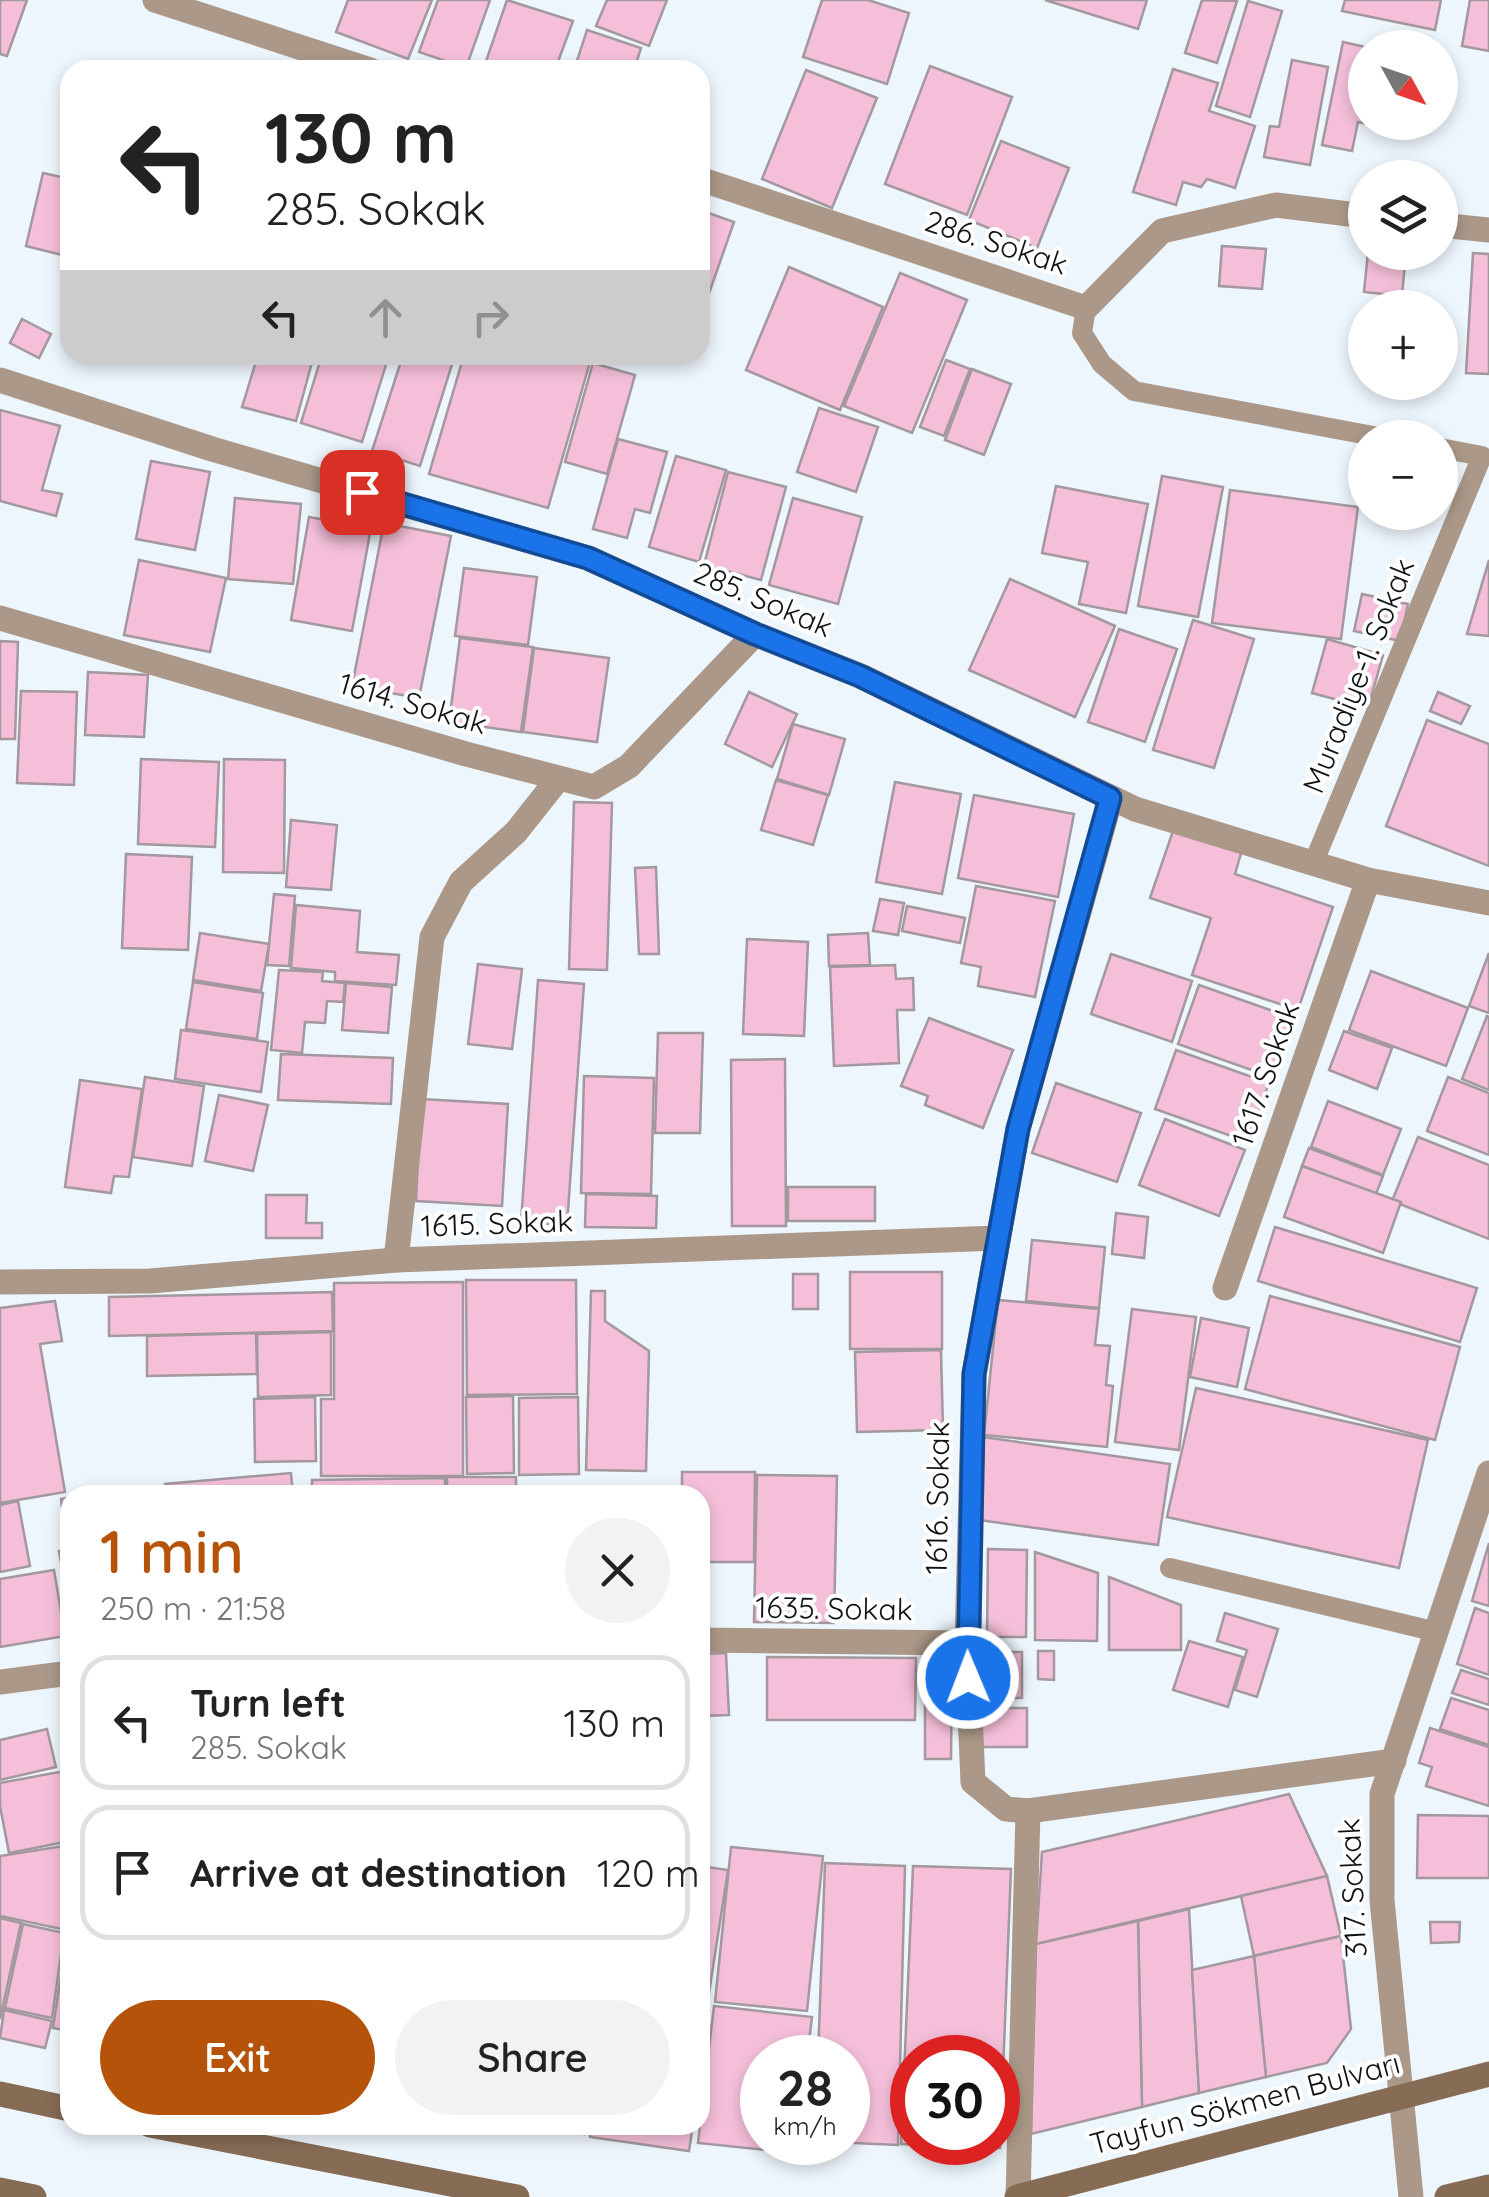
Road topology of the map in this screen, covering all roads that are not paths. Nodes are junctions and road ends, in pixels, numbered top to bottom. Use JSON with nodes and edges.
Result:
{"nodes":[{"id":1,"x":155,"y":0,"type":"edge"},
{"id":2,"x":339,"y":60,"type":"edge"},
{"id":3,"x":710,"y":182,"type":"edge"},
{"id":4,"x":1348,"y":214,"type":"edge"},
{"id":5,"x":1458,"y":227,"type":"edge"},
{"id":6,"x":1489,"y":230,"type":"edge"},
{"id":7,"x":1086,"y":308,"type":"junction"},
{"id":8,"x":0,"y":380,"type":"edge"},
{"id":9,"x":1348,"y":431,"type":"edge"},
{"id":10,"x":1458,"y":451,"type":"edge"},
{"id":11,"x":1458,"y":514,"type":"edge"},
{"id":12,"x":1452,"y":530,"type":"edge"},
{"id":13,"x":0,"y":618,"type":"edge"},
{"id":14,"x":755,"y":634,"type":"junction"},
{"id":15,"x":558,"y":779,"type":"junction"},
{"id":16,"x":1110,"y":798,"type":"junction"},
{"id":17,"x":1314,"y":864,"type":"junction"},
{"id":18,"x":1368,"y":880,"type":"junction"},
{"id":19,"x":1489,"y":903,"type":"edge"},
{"id":20,"x":998,"y":1238,"type":"junction"},
{"id":21,"x":396,"y":1260,"type":"junction"},
{"id":22,"x":0,"y":1282,"type":"edge"},
{"id":23,"x":1225,"y":1288,"type":"dead end"},
{"id":24,"x":1489,"y":1474,"type":"edge"},
{"id":25,"x":1170,"y":1568,"type":"dead end"},
{"id":26,"x":1437,"y":1632,"type":"junction"},
{"id":27,"x":710,"y":1640,"type":"edge"},
{"id":28,"x":967,"y":1643,"type":"junction"},
{"id":29,"x":60,"y":1675,"type":"edge"},
{"id":30,"x":1,"y":1684,"type":"edge"},
{"id":31,"x":1394,"y":1760,"type":"junction"},
{"id":32,"x":1028,"y":1811,"type":"junction"},
{"id":33,"x":1489,"y":2074,"type":"edge"},
{"id":34,"x":0,"y":2094,"type":"edge"},
{"id":35,"x":1402,"y":2096,"type":"junction"},
{"id":36,"x":60,"y":2107,"type":"edge"},
{"id":37,"x":201,"y":2135,"type":"edge"},
{"id":38,"x":1489,"y":2187,"type":"edge"},
{"id":39,"x":0,"y":2190,"type":"edge"},
{"id":40,"x":34,"y":2197,"type":"edge"},
{"id":41,"x":518,"y":2197,"type":"edge"},
{"id":42,"x":1018,"y":2197,"type":"edge"},
{"id":43,"x":1411,"y":2197,"type":"edge"},
{"id":44,"x":1447,"y":2197,"type":"edge"}],
"edges":[{"from":1,"to":2,"type":"street"},
{"from":3,"to":7,"type":"street","name":"286. Sokak"},
{"from":4,"to":7,"type":"street","name":"286. Sokak"},
{"from":5,"to":6,"type":"street"},
{"from":7,"to":9,"type":"lane"},
{"from":8,"to":14,"type":"street","name":"285. Sokak"},
{"from":10,"to":11,"type":"lane","name":"Muradiye-1. Sokak"},
{"from":12,"to":17,"type":"lane","name":"Muradiye-1. Sokak"},
{"from":13,"to":15,"type":"street","name":"1614. Sokak"},
{"from":14,"to":15,"type":"street","name":"1614. Sokak"},
{"from":14,"to":16,"type":"street","name":"285. Sokak"},
{"from":15,"to":21,"type":"street"},
{"from":16,"to":17,"type":"street","name":"285. Sokak"},
{"from":16,"to":20,"type":"street","name":"1616. Sokak"},
{"from":17,"to":18,"type":"street","name":"285. Sokak"},
{"from":18,"to":19,"type":"street","name":"285. Sokak"},
{"from":18,"to":23,"type":"street","name":"1617. Sokak"},
{"from":20,"to":21,"type":"street","name":"1615. Sokak"},
{"from":20,"to":28,"type":"street","name":"1616. Sokak"},
{"from":21,"to":22,"type":"street","name":"1615. Sokak"},
{"from":24,"to":26,"type":"street","name":"317. Sokak"},
{"from":25,"to":26,"type":"lane"},
{"from":26,"to":31,"type":"street","name":"317. Sokak"},
{"from":27,"to":28,"type":"street","name":"1635. Sokak"},
{"from":28,"to":32,"type":"street","name":"1616. Sokak"},
{"from":29,"to":30,"type":"street"},
{"from":31,"to":32,"type":"street"},
{"from":31,"to":35,"type":"street","name":"317. Sokak"},
{"from":32,"to":42,"type":"street"},
{"from":33,"to":35,"type":"main road","name":"Tayfun Sökmen Bulvarı"},
{"from":34,"to":36,"type":"main road"},
{"from":35,"to":42,"type":"main road","name":"Tayfun Sökmen Bulvarı"},
{"from":35,"to":43,"type":"street","name":"317. Sokak"},
{"from":37,"to":41,"type":"main road"},
{"from":38,"to":44,"type":"main road"},
{"from":39,"to":40,"type":"main road"}]}
